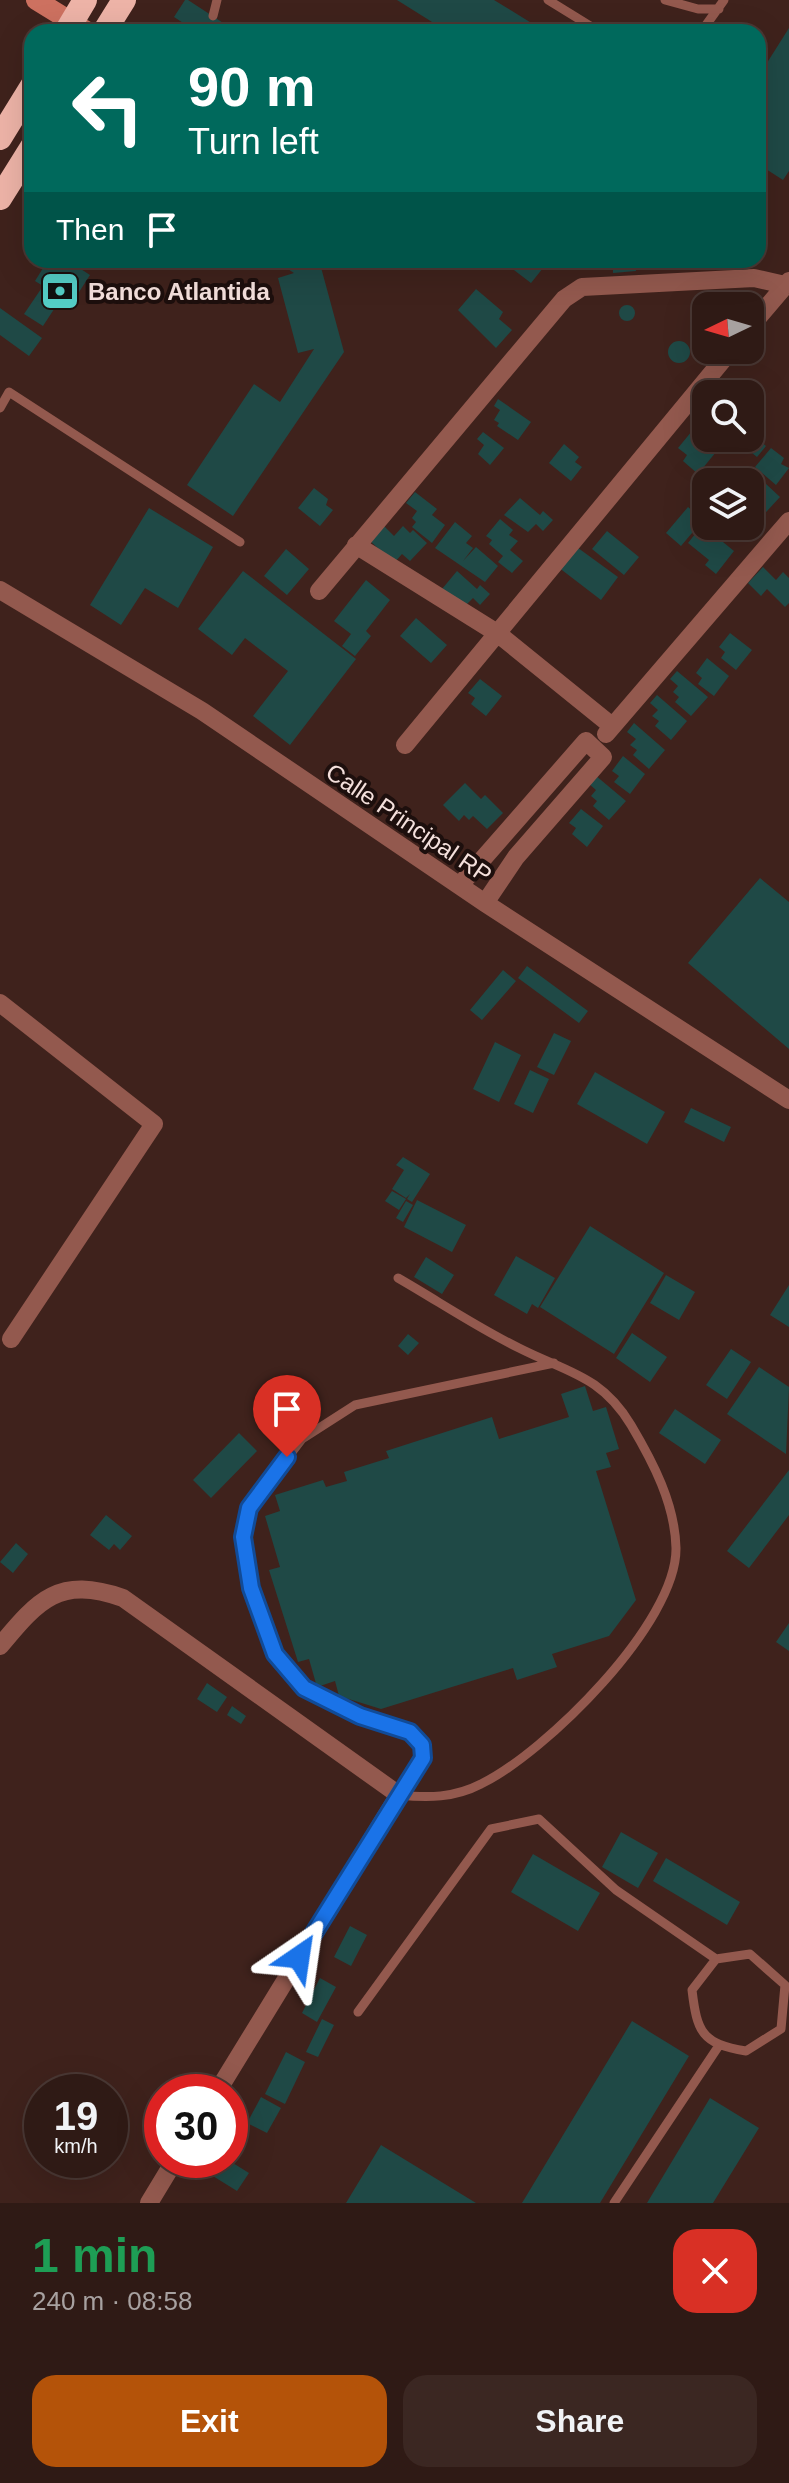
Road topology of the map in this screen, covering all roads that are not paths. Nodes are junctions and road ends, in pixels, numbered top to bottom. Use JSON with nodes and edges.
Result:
{"nodes":[{"id":1,"x":36,"y":0,"type":"edge"},
{"id":2,"x":85,"y":0,"type":"edge"},
{"id":3,"x":124,"y":0,"type":"edge"},
{"id":4,"x":217,"y":0,"type":"edge"},
{"id":5,"x":548,"y":0,"type":"edge"},
{"id":6,"x":665,"y":0,"type":"edge"},
{"id":7,"x":721,"y":4,"type":"edge"},
{"id":8,"x":213,"y":16,"type":"dead end"},
{"id":9,"x":68,"y":24,"type":"edge"},
{"id":10,"x":77,"y":24,"type":"edge"},
{"id":11,"x":109,"y":24,"type":"edge"},
{"id":12,"x":587,"y":24,"type":"edge"},
{"id":13,"x":707,"y":24,"type":"edge"},
{"id":14,"x":24,"y":99,"type":"edge"},
{"id":15,"x":0,"y":138,"type":"edge"},
{"id":16,"x":24,"y":160,"type":"edge"},
{"id":17,"x":0,"y":198,"type":"edge"},
{"id":18,"x":787,"y":283,"type":"edge"},
{"id":19,"x":764,"y":310,"type":"edge"},
{"id":20,"x":719,"y":364,"type":"edge"},
{"id":21,"x":0,"y":408,"type":"edge"},
{"id":22,"x":789,"y":521,"type":"edge"},
{"id":23,"x":240,"y":542,"type":"dead end"},
{"id":24,"x":356,"y":545,"type":"junction"},
{"id":25,"x":0,"y":590,"type":"edge"},
{"id":26,"x":319,"y":591,"type":"dead end"},
{"id":27,"x":497,"y":633,"type":"junction"},
{"id":28,"x":612,"y":726,"type":"junction"},
{"id":29,"x":405,"y":745,"type":"dead end"},
{"id":30,"x":594,"y":749,"type":"junction"},
{"id":31,"x":460,"y":885,"type":"junction"},
{"id":32,"x":485,"y":903,"type":"junction"},
{"id":33,"x":0,"y":1003,"type":"edge"},
{"id":34,"x":789,"y":1100,"type":"edge"},
{"id":35,"x":398,"y":1278,"type":"dead end"},
{"id":36,"x":11,"y":1339,"type":"dead end"},
{"id":37,"x":554,"y":1363,"type":"junction"},
{"id":38,"x":0,"y":1646,"type":"edge"},
{"id":39,"x":399,"y":1795,"type":"junction"},
{"id":40,"x":716,"y":1959,"type":"junction"},
{"id":41,"x":358,"y":2012,"type":"dead end"},
{"id":42,"x":785,"y":2032,"type":"edge"},
{"id":43,"x":718,"y":2047,"type":"junction"},
{"id":44,"x":228,"y":2074,"type":"edge"},
{"id":45,"x":164,"y":2178,"type":"edge"},
{"id":46,"x":149,"y":2203,"type":"edge"},
{"id":47,"x":614,"y":2203,"type":"edge"}],
"edges":[{"from":1,"to":9,"type":"street"},
{"from":2,"to":10,"type":"highway"},
{"from":3,"to":11,"type":"highway"},
{"from":4,"to":8,"type":"lane"},
{"from":5,"to":12,"type":"lane"},
{"from":6,"to":7,"type":"lane"},
{"from":7,"to":13,"type":"lane"},
{"from":14,"to":15,"type":"highway"},
{"from":16,"to":17,"type":"highway"},
{"from":18,"to":19,"type":"street"},
{"from":18,"to":24,"type":"street"},
{"from":20,"to":27,"type":"street"},
{"from":21,"to":23,"type":"lane"},
{"from":22,"to":28,"type":"street"},
{"from":24,"to":26,"type":"street"},
{"from":24,"to":27,"type":"street"},
{"from":25,"to":31,"type":"street","name":"Calle Principal RP"},
{"from":27,"to":28,"type":"street"},
{"from":27,"to":29,"type":"street"},
{"from":28,"to":30,"type":"street"},
{"from":30,"to":31,"type":"street"},
{"from":30,"to":32,"type":"street"},
{"from":31,"to":32,"type":"street","name":"Calle Principal RP"},
{"from":32,"to":34,"type":"street","name":"Calle Principal RP"},
{"from":33,"to":36,"type":"street"},
{"from":35,"to":37,"type":"lane"},
{"from":37,"to":39,"type":"lane"},
{"from":37,"to":39,"type":"lane"},
{"from":38,"to":39,"type":"street"},
{"from":39,"to":44,"type":"street"},
{"from":40,"to":41,"type":"lane"},
{"from":40,"to":42,"type":"lane"},
{"from":40,"to":43,"type":"lane"},
{"from":42,"to":43,"type":"lane"},
{"from":43,"to":47,"type":"lane"},
{"from":45,"to":46,"type":"street"}]}
